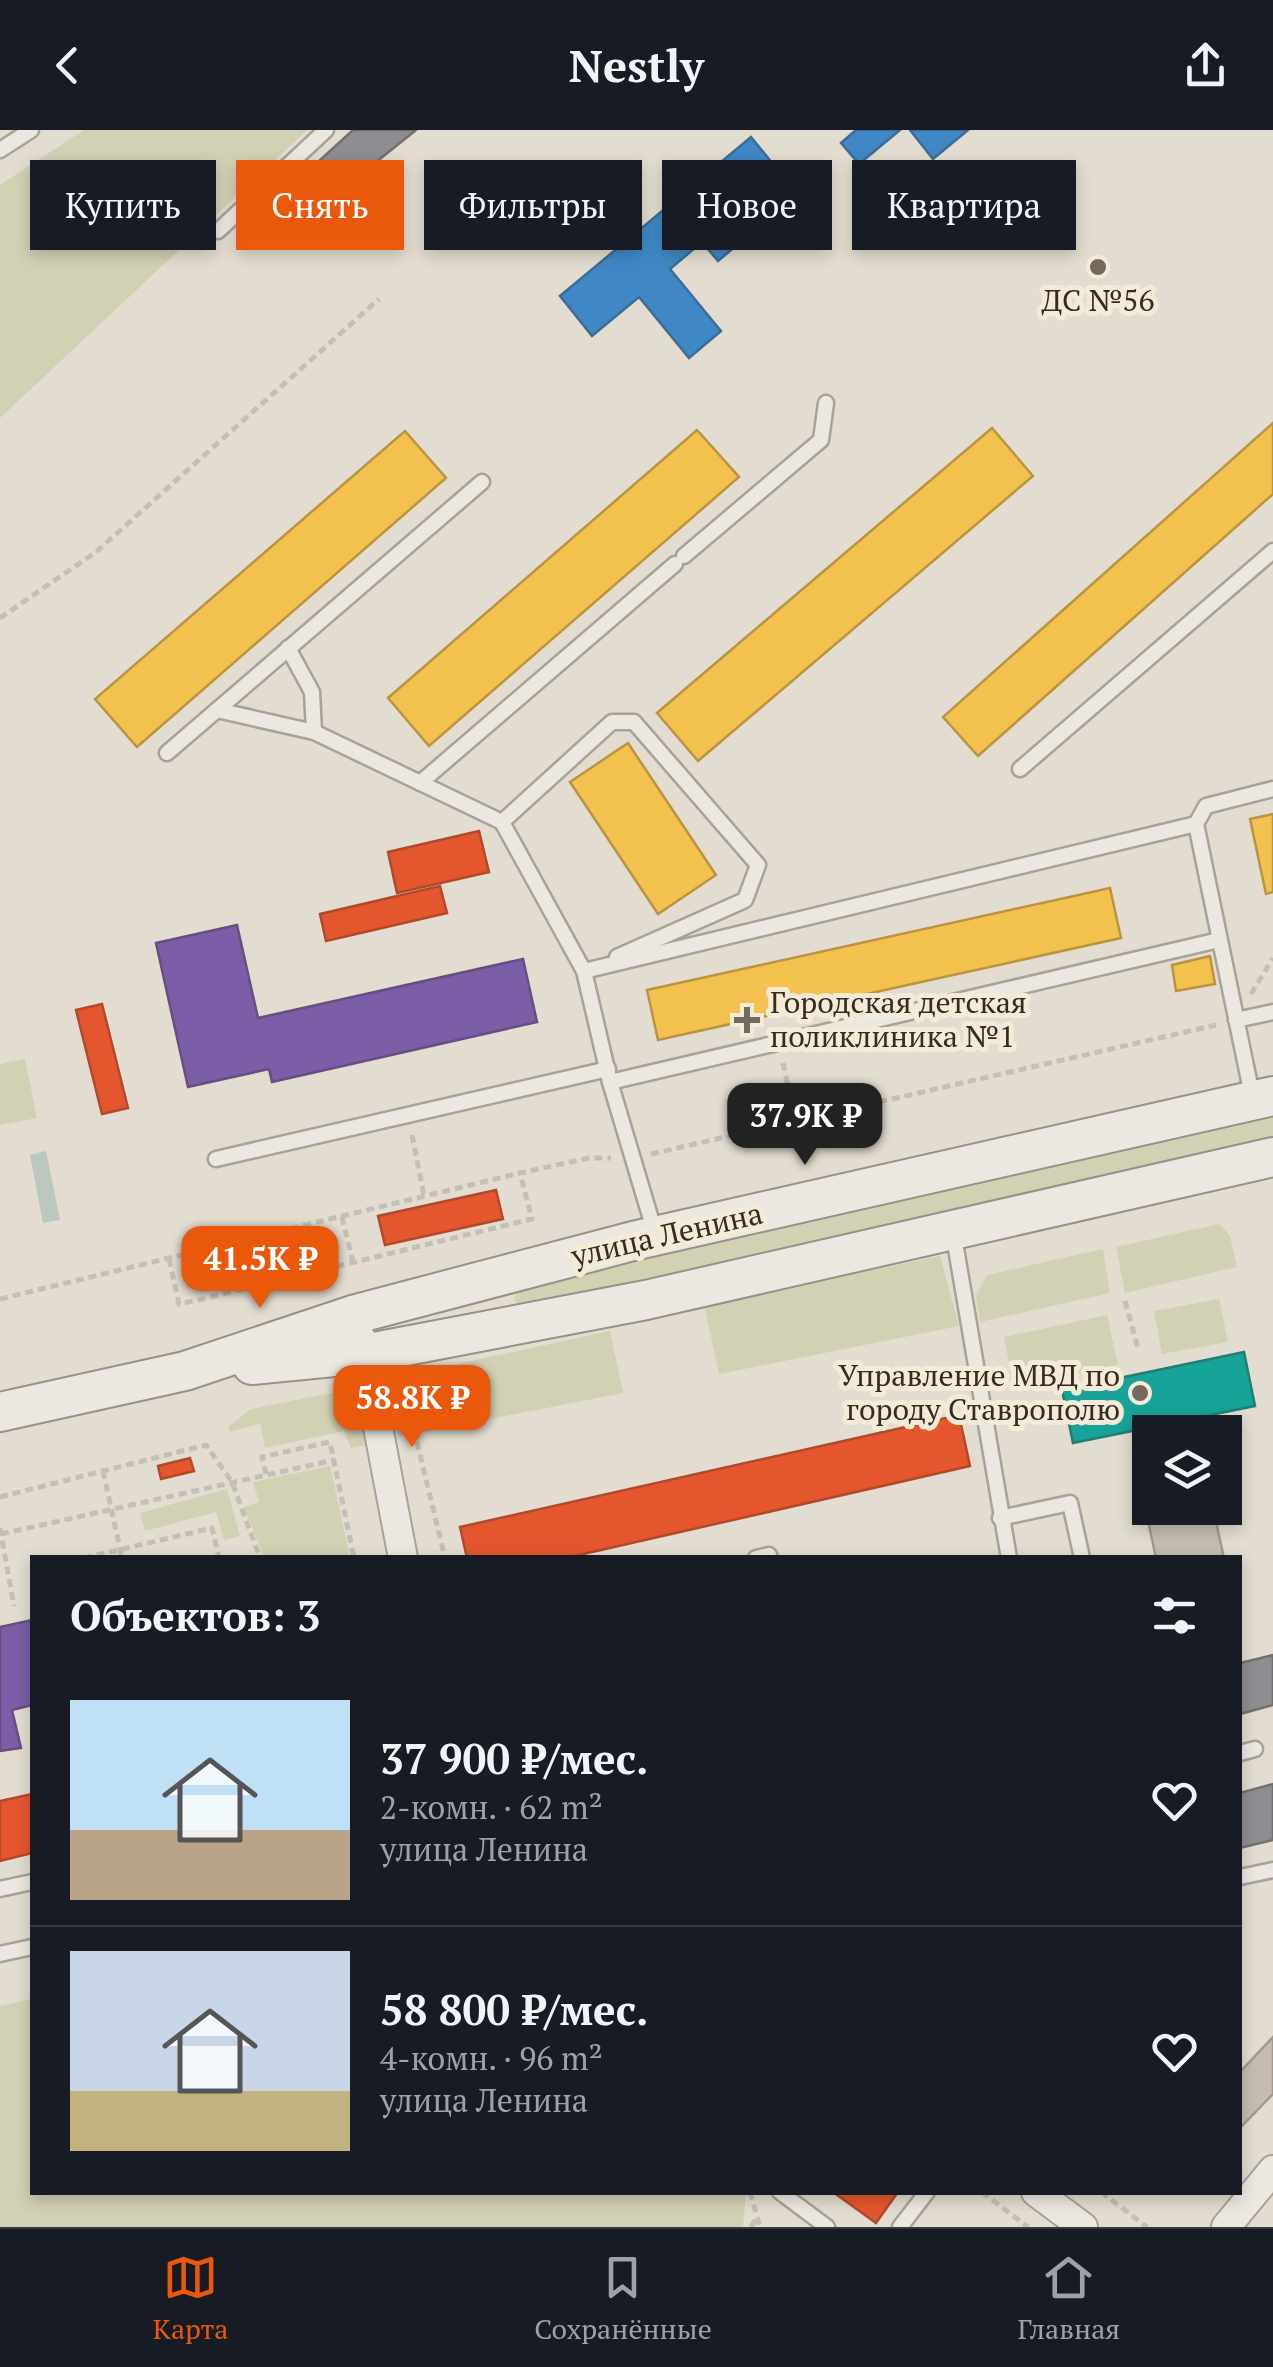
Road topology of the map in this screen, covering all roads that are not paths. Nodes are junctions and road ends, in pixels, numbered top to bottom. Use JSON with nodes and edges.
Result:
{"nodes":[{"id":1,"x":31,"y":130,"type":"edge"},
{"id":2,"x":326,"y":130,"type":"edge"},
{"id":3,"x":0,"y":150,"type":"edge"},
{"id":4,"x":218,"y":231,"type":"dead end"},
{"id":5,"x":826,"y":402,"type":"dead end"},
{"id":6,"x":482,"y":482,"type":"dead end"},
{"id":7,"x":1273,"y":551,"type":"edge"},
{"id":8,"x":288,"y":648,"type":"junction"},
{"id":9,"x":217,"y":710,"type":"junction"},
{"id":10,"x":314,"y":732,"type":"junction"},
{"id":11,"x":167,"y":754,"type":"dead end"},
{"id":12,"x":1020,"y":769,"type":"dead end"},
{"id":13,"x":420,"y":783,"type":"junction"},
{"id":14,"x":1273,"y":789,"type":"edge"},
{"id":15,"x":502,"y":822,"type":"junction"},
{"id":16,"x":1196,"y":824,"type":"junction"},
{"id":17,"x":1219,"y":940,"type":"junction"},
{"id":18,"x":584,"y":971,"type":"junction"},
{"id":19,"x":1273,"y":1012,"type":"edge"},
{"id":20,"x":1236,"y":1020,"type":"junction"},
{"id":21,"x":609,"y":1075,"type":"junction"},
{"id":22,"x":1263,"y":1098,"type":"edge"},
{"id":23,"x":1273,"y":1157,"type":"edge"},
{"id":24,"x":216,"y":1159,"type":"dead end"},
{"id":25,"x":953,"y":1230,"type":"junction"},
{"id":26,"x":656,"y":1236,"type":"junction"},
{"id":27,"x":356,"y":1314,"type":"junction"},
{"id":28,"x":364,"y":1354,"type":"junction"},
{"id":29,"x":185,"y":1371,"type":"junction"},
{"id":30,"x":0,"y":1412,"type":"edge"},
{"id":31,"x":1000,"y":1518,"type":"junction"},
{"id":32,"x":402,"y":1555,"type":"edge"},
{"id":33,"x":1008,"y":1555,"type":"edge"},
{"id":34,"x":1081,"y":1555,"type":"edge"},
{"id":35,"x":1273,"y":1870,"type":"edge"},
{"id":36,"x":1242,"y":1876,"type":"edge"},
{"id":37,"x":30,"y":1882,"type":"edge"},
{"id":38,"x":0,"y":1889,"type":"edge"},
{"id":39,"x":30,"y":1947,"type":"edge"},
{"id":40,"x":0,"y":1954,"type":"edge"},
{"id":41,"x":1273,"y":2170,"type":"edge"},
{"id":42,"x":784,"y":2195,"type":"edge"},
{"id":43,"x":925,"y":2195,"type":"edge"},
{"id":44,"x":1040,"y":2195,"type":"edge"},
{"id":45,"x":827,"y":2227,"type":"edge"},
{"id":46,"x":900,"y":2227,"type":"edge"},
{"id":47,"x":1084,"y":2227,"type":"edge"},
{"id":48,"x":1226,"y":2227,"type":"edge"}],
"edges":[{"from":1,"to":3,"type":"lane"},
{"from":2,"to":4,"type":"lane"},
{"from":5,"to":13,"type":"lane"},
{"from":6,"to":8,"type":"lane"},
{"from":7,"to":12,"type":"lane"},
{"from":8,"to":9,"type":"lane"},
{"from":8,"to":10,"type":"lane"},
{"from":9,"to":10,"type":"lane"},
{"from":9,"to":11,"type":"lane"},
{"from":10,"to":13,"type":"lane"},
{"from":13,"to":15,"type":"lane"},
{"from":14,"to":16,"type":"lane"},
{"from":15,"to":18,"type":"lane"},
{"from":15,"to":18,"type":"lane"},
{"from":16,"to":17,"type":"lane"},
{"from":16,"to":18,"type":"lane"},
{"from":17,"to":20,"type":"lane"},
{"from":17,"to":21,"type":"lane"},
{"from":18,"to":21,"type":"lane"},
{"from":19,"to":20,"type":"lane"},
{"from":20,"to":22,"type":"lane"},
{"from":21,"to":24,"type":"lane"},
{"from":21,"to":26,"type":"lane"},
{"from":22,"to":26,"type":"main road","name":"улица Ленина"},
{"from":23,"to":25,"type":"main road","name":"улица Ленина"},
{"from":25,"to":28,"type":"main road","name":"улица Ленина"},
{"from":25,"to":31,"type":"lane"},
{"from":26,"to":27,"type":"main road","name":"улица Ленина"},
{"from":27,"to":28,"type":"street"},
{"from":27,"to":29,"type":"main road","name":"улица Ленина"},
{"from":28,"to":29,"type":"main road","name":"улица Ленина"},
{"from":28,"to":32,"type":"street"},
{"from":29,"to":30,"type":"main road","name":"улица Ленина"},
{"from":31,"to":33,"type":"lane"},
{"from":31,"to":34,"type":"lane"},
{"from":35,"to":36,"type":"lane"},
{"from":37,"to":38,"type":"lane"},
{"from":39,"to":40,"type":"lane"},
{"from":41,"to":48,"type":"street"},
{"from":42,"to":45,"type":"lane"},
{"from":43,"to":46,"type":"lane"},
{"from":44,"to":47,"type":"street"}]}
